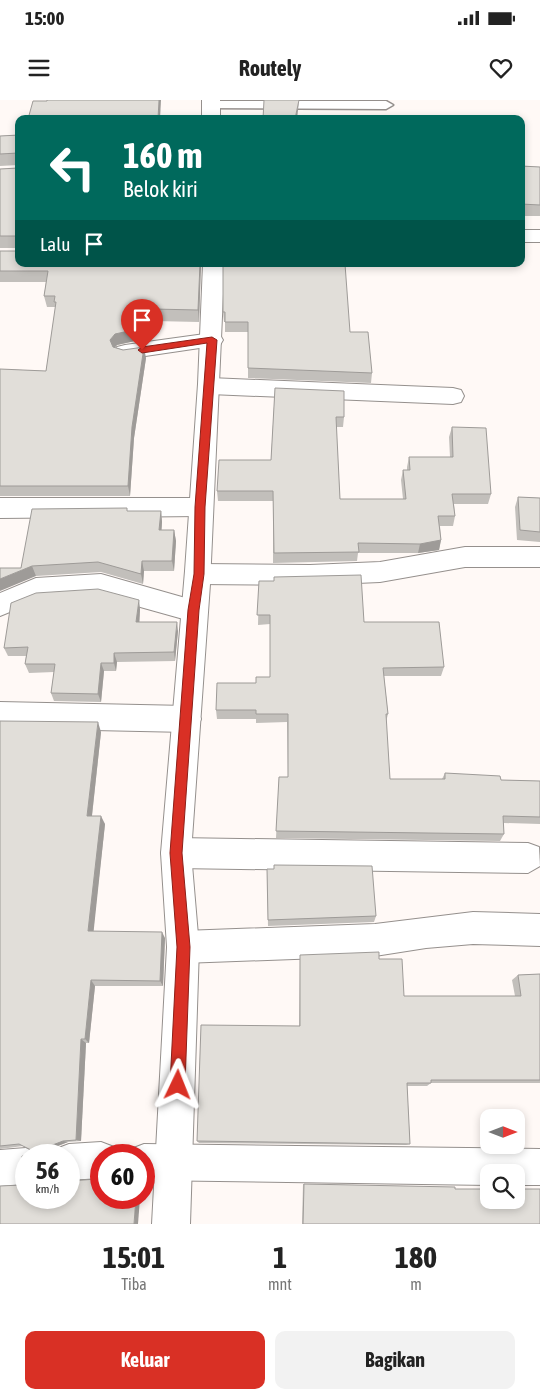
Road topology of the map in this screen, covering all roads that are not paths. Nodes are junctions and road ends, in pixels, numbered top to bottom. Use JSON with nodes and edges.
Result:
{"nodes":[{"id":1,"x":386,"y":105,"type":"dead end"},
{"id":2,"x":211,"y":108,"type":"edge"},
{"id":3,"x":525,"y":236,"type":"edge"},
{"id":4,"x":540,"y":236,"type":"edge"},
{"id":5,"x":212,"y":267,"type":"edge"},
{"id":6,"x":212,"y":340,"type":"junction"},
{"id":7,"x":125,"y":352,"type":"edge"},
{"id":8,"x":210,"y":386,"type":"junction"},
{"id":9,"x":453,"y":396,"type":"dead end"},
{"id":10,"x":200,"y":507,"type":"junction"},
{"id":11,"x":0,"y":508,"type":"edge"},
{"id":12,"x":540,"y":557,"type":"edge"},
{"id":13,"x":199,"y":574,"type":"junction"},
{"id":14,"x":0,"y":606,"type":"edge"},
{"id":15,"x":194,"y":610,"type":"junction"},
{"id":16,"x":0,"y":715,"type":"edge"},
{"id":17,"x":187,"y":719,"type":"junction"},
{"id":18,"x":176,"y":853,"type":"junction"},
{"id":19,"x":528,"y":858,"type":"dead end"},
{"id":20,"x":540,"y":930,"type":"edge"},
{"id":21,"x":183,"y":947,"type":"junction"},
{"id":22,"x":159,"y":1163,"type":"edge"},
{"id":23,"x":15,"y":1167,"type":"edge"},
{"id":24,"x":540,"y":1167,"type":"edge"},
{"id":25,"x":0,"y":1168,"type":"edge"},
{"id":26,"x":171,"y":1224,"type":"edge"}],
"edges":[{"from":1,"to":2,"type":"lane"},
{"from":3,"to":4,"type":"street"},
{"from":5,"to":6,"type":"street"},
{"from":6,"to":7,"type":"street"},
{"from":6,"to":8,"type":"street"},
{"from":8,"to":9,"type":"street"},
{"from":8,"to":10,"type":"street"},
{"from":10,"to":11,"type":"street"},
{"from":10,"to":13,"type":"street"},
{"from":12,"to":13,"type":"street"},
{"from":13,"to":15,"type":"street"},
{"from":14,"to":15,"type":"street"},
{"from":15,"to":17,"type":"street"},
{"from":16,"to":17,"type":"street"},
{"from":17,"to":18,"type":"street"},
{"from":18,"to":19,"type":"street"},
{"from":18,"to":21,"type":"street"},
{"from":20,"to":21,"type":"street"},
{"from":21,"to":22,"type":"street"},
{"from":22,"to":24,"type":"street"},
{"from":22,"to":26,"type":"street"},
{"from":23,"to":25,"type":"street"}]}
